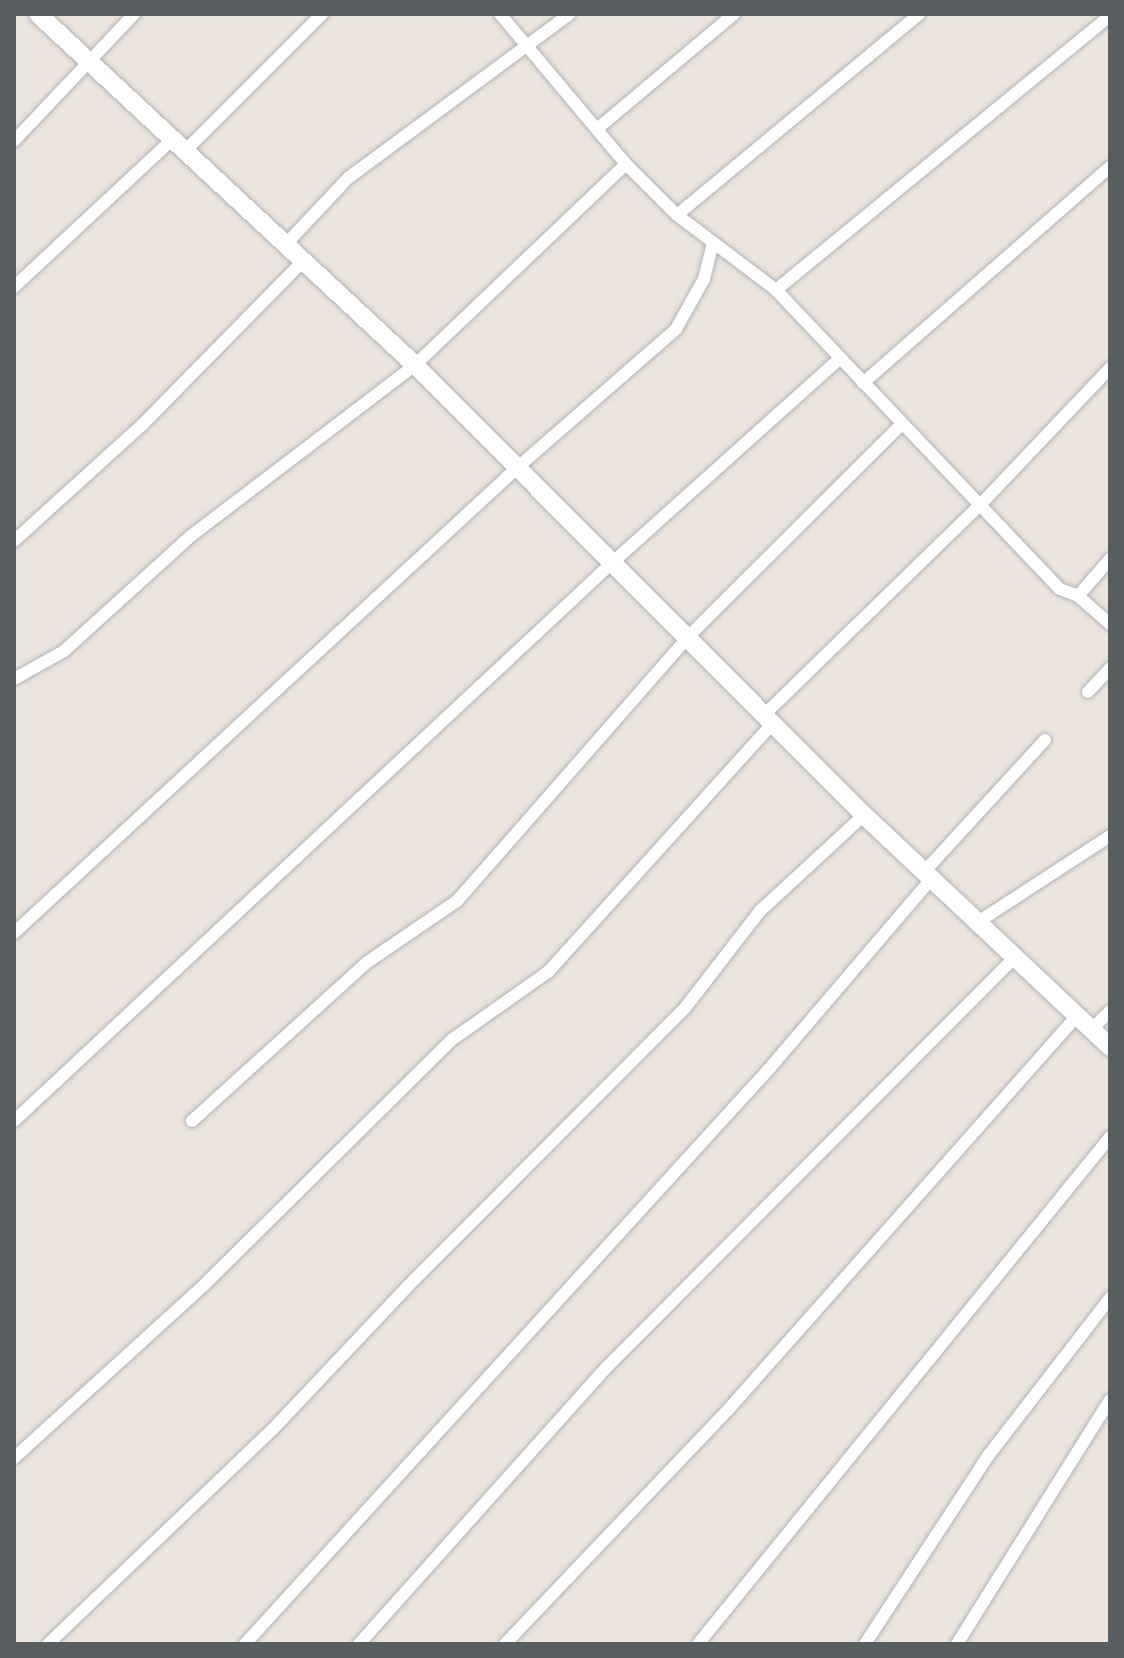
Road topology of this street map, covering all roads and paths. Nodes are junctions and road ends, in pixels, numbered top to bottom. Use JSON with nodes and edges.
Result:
{"nodes":[{"id":1,"x":38,"y":14,"type":"edge"},
{"id":2,"x":134,"y":14,"type":"edge"},
{"id":3,"x":322,"y":14,"type":"edge"},
{"id":4,"x":500,"y":14,"type":"edge"},
{"id":5,"x":570,"y":14,"type":"edge"},
{"id":6,"x":734,"y":14,"type":"edge"},
{"id":7,"x":919,"y":14,"type":"edge"},
{"id":8,"x":1110,"y":16,"type":"edge"},
{"id":9,"x":530,"y":47,"type":"junction"},
{"id":10,"x":92,"y":59,"type":"junction"},
{"id":11,"x":597,"y":129,"type":"junction"},
{"id":12,"x":14,"y":141,"type":"edge"},
{"id":13,"x":182,"y":142,"type":"junction"},
{"id":14,"x":626,"y":164,"type":"junction"},
{"id":15,"x":1110,"y":167,"type":"edge"},
{"id":16,"x":677,"y":215,"type":"junction"},
{"id":17,"x":287,"y":243,"type":"junction"},
{"id":18,"x":713,"y":244,"type":"junction"},
{"id":19,"x":304,"y":260,"type":"junction"},
{"id":20,"x":14,"y":287,"type":"edge"},
{"id":21,"x":776,"y":290,"type":"junction"},
{"id":22,"x":838,"y":360,"type":"junction"},
{"id":23,"x":415,"y":365,"type":"junction"},
{"id":24,"x":1110,"y":368,"type":"edge"},
{"id":25,"x":863,"y":383,"type":"junction"},
{"id":26,"x":901,"y":425,"type":"junction"},
{"id":27,"x":518,"y":467,"type":"junction"},
{"id":28,"x":980,"y":505,"type":"junction"},
{"id":29,"x":14,"y":541,"type":"edge"},
{"id":30,"x":1110,"y":559,"type":"edge"},
{"id":31,"x":613,"y":562,"type":"junction"},
{"id":32,"x":1078,"y":596,"type":"junction"},
{"id":33,"x":1110,"y":624,"type":"edge"},
{"id":34,"x":688,"y":637,"type":"junction"},
{"id":35,"x":1110,"y":668,"type":"edge"},
{"id":36,"x":14,"y":679,"type":"edge"},
{"id":37,"x":1088,"y":692,"type":"dead end"},
{"id":38,"x":770,"y":718,"type":"junction"},
{"id":39,"x":1045,"y":740,"type":"dead end"},
{"id":40,"x":864,"y":815,"type":"junction"},
{"id":41,"x":1110,"y":836,"type":"edge"},
{"id":42,"x":928,"y":876,"type":"junction"},
{"id":43,"x":978,"y":922,"type":"junction"},
{"id":44,"x":14,"y":933,"type":"edge"},
{"id":45,"x":1015,"y":957,"type":"junction"},
{"id":46,"x":1110,"y":1011,"type":"edge"},
{"id":47,"x":1077,"y":1016,"type":"junction"},
{"id":48,"x":1092,"y":1029,"type":"junction"},
{"id":49,"x":1110,"y":1047,"type":"edge"},
{"id":50,"x":14,"y":1121,"type":"edge"},
{"id":51,"x":192,"y":1121,"type":"dead end"},
{"id":52,"x":1110,"y":1137,"type":"edge"},
{"id":53,"x":1110,"y":1298,"type":"edge"},
{"id":54,"x":1110,"y":1400,"type":"edge"},
{"id":55,"x":14,"y":1458,"type":"edge"},
{"id":56,"x":48,"y":1644,"type":"edge"},
{"id":57,"x":245,"y":1644,"type":"edge"},
{"id":58,"x":359,"y":1644,"type":"edge"},
{"id":59,"x":505,"y":1644,"type":"edge"},
{"id":60,"x":698,"y":1644,"type":"edge"},
{"id":61,"x":865,"y":1644,"type":"edge"},
{"id":62,"x":957,"y":1644,"type":"edge"}],
"edges":[{"from":1,"to":10,"type":"street"},
{"from":2,"to":10,"type":"street"},
{"from":3,"to":13,"type":"street"},
{"from":4,"to":9,"type":"street"},
{"from":5,"to":9,"type":"street"},
{"from":6,"to":11,"type":"street"},
{"from":7,"to":16,"type":"street"},
{"from":8,"to":21,"type":"street"},
{"from":9,"to":11,"type":"street"},
{"from":9,"to":17,"type":"street"},
{"from":10,"to":12,"type":"street"},
{"from":10,"to":13,"type":"street"},
{"from":11,"to":14,"type":"street"},
{"from":13,"to":17,"type":"street"},
{"from":13,"to":20,"type":"street"},
{"from":14,"to":16,"type":"street"},
{"from":14,"to":23,"type":"street"},
{"from":15,"to":25,"type":"street"},
{"from":16,"to":18,"type":"street"},
{"from":17,"to":19,"type":"street"},
{"from":18,"to":21,"type":"street"},
{"from":18,"to":27,"type":"street"},
{"from":19,"to":23,"type":"street"},
{"from":19,"to":29,"type":"street"},
{"from":21,"to":22,"type":"street"},
{"from":22,"to":25,"type":"street"},
{"from":22,"to":31,"type":"street"},
{"from":23,"to":27,"type":"street"},
{"from":23,"to":36,"type":"street"},
{"from":24,"to":28,"type":"street"},
{"from":25,"to":26,"type":"street"},
{"from":26,"to":28,"type":"street"},
{"from":26,"to":34,"type":"street"},
{"from":27,"to":31,"type":"street"},
{"from":27,"to":44,"type":"street"},
{"from":28,"to":32,"type":"street"},
{"from":28,"to":38,"type":"street"},
{"from":30,"to":32,"type":"street"},
{"from":31,"to":34,"type":"street"},
{"from":31,"to":50,"type":"street"},
{"from":32,"to":33,"type":"street"},
{"from":34,"to":38,"type":"street"},
{"from":34,"to":51,"type":"street"},
{"from":35,"to":37,"type":"street"},
{"from":38,"to":40,"type":"street"},
{"from":38,"to":55,"type":"street"},
{"from":39,"to":42,"type":"street"},
{"from":40,"to":42,"type":"street"},
{"from":40,"to":56,"type":"street"},
{"from":41,"to":43,"type":"street"},
{"from":42,"to":43,"type":"street"},
{"from":42,"to":57,"type":"street"},
{"from":43,"to":45,"type":"street"},
{"from":45,"to":47,"type":"street"},
{"from":45,"to":58,"type":"street"},
{"from":46,"to":48,"type":"street"},
{"from":47,"to":48,"type":"street"},
{"from":47,"to":59,"type":"street"},
{"from":48,"to":49,"type":"street"},
{"from":52,"to":60,"type":"street"},
{"from":53,"to":61,"type":"street"},
{"from":54,"to":62,"type":"street"}]}
